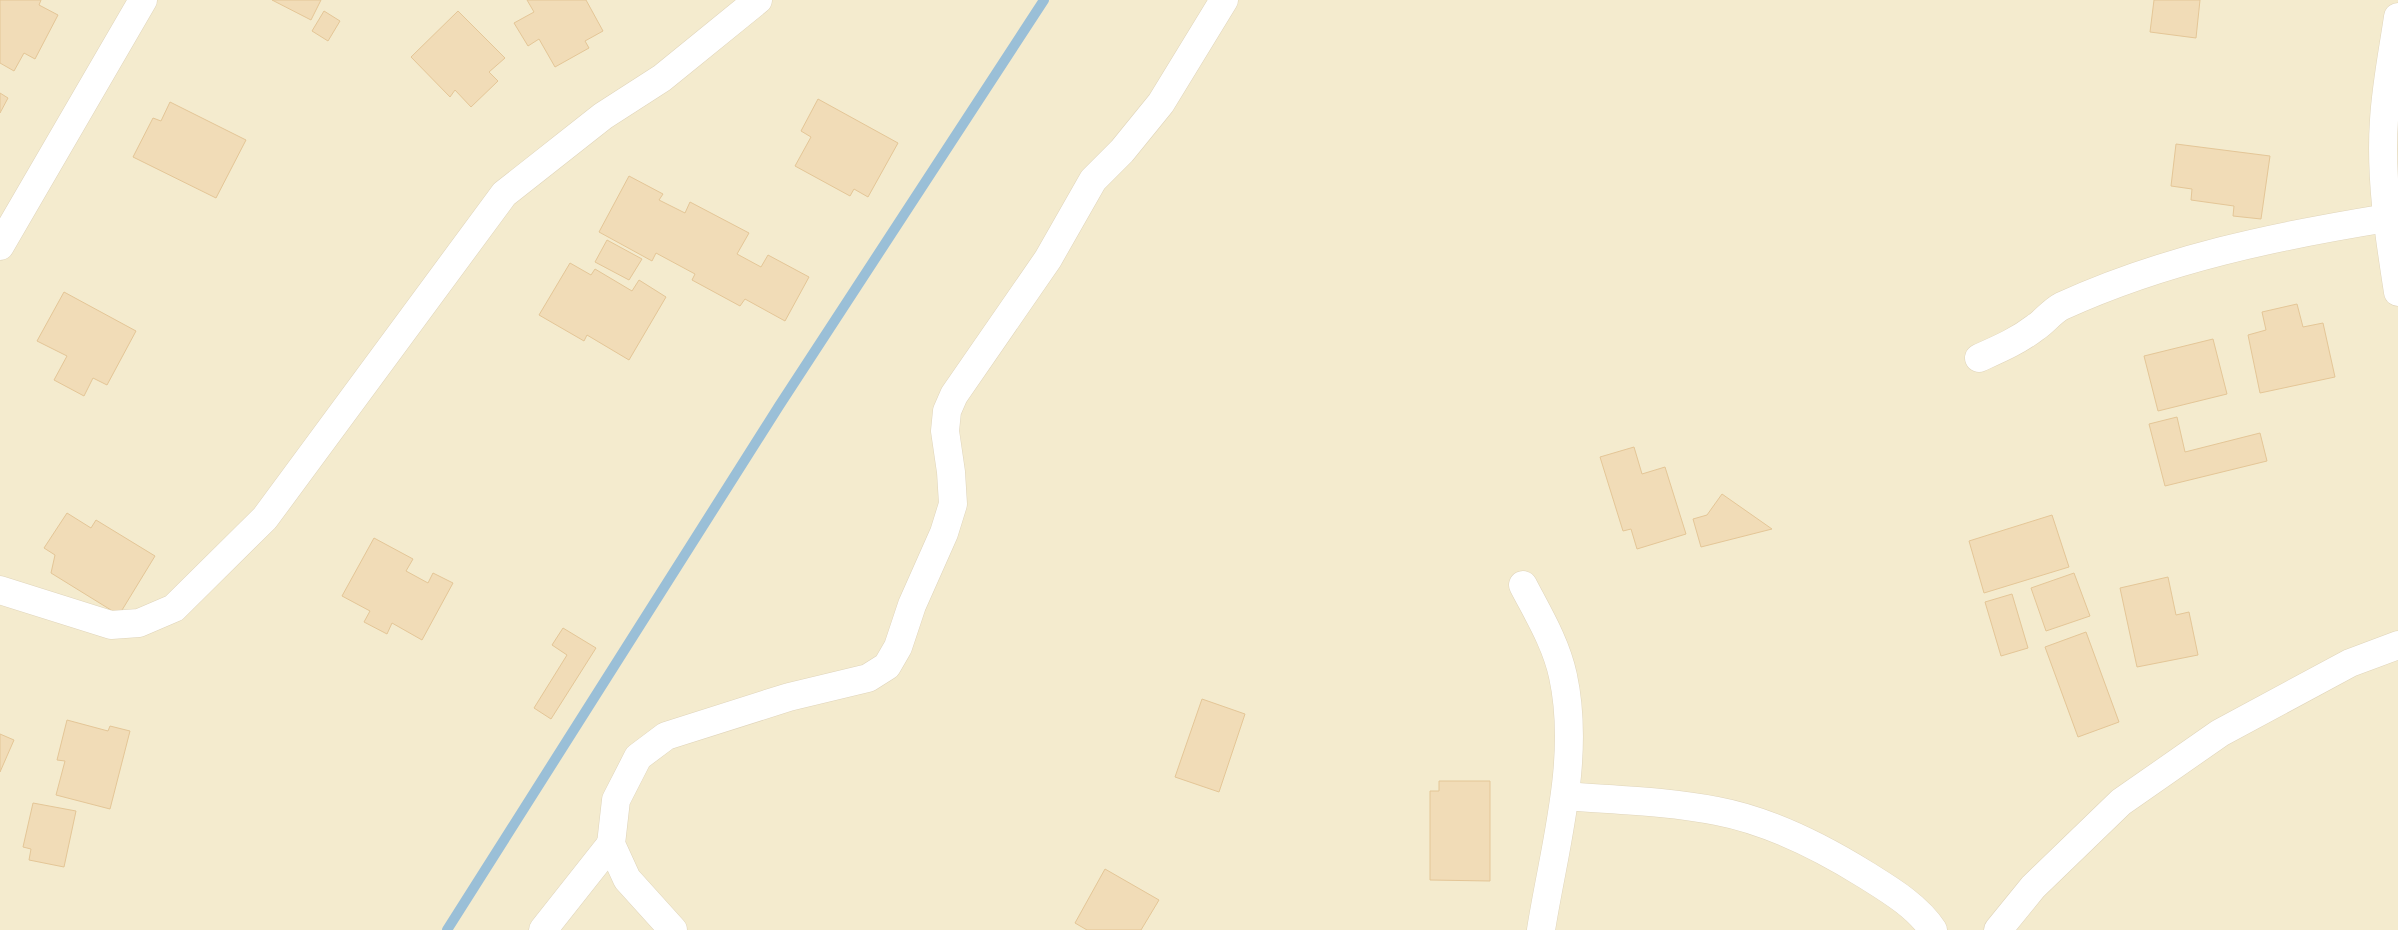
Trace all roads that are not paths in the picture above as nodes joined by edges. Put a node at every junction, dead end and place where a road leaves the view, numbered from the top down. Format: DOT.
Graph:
graph roads {
  1 [pos="143,0"];
  2 [pos="758,0"];
  3 [pos="1224,0"];
  4 [pos="2398,16"];
  5 [pos="2391,120"];
  6 [pos="2387,218"];
  7 [pos="0,246"];
  8 [pos="2398,292"];
  9 [pos="1979,358"];
  10 [pos="1523,585"];
  11 [pos="0,590"];
  12 [pos="2398,645"];
  13 [pos="1566,796"];
  14 [pos="612,844"];
  15 [pos="543,930"];
  16 [pos="673,930"];
  17 [pos="1541,930"];
  18 [pos="1933,930"];
  19 [pos="1998,930"];
  1 -- 7 [label="street"];
  2 -- 11 [label="street"];
  3 -- 14 [label="street"];
  4 -- 5 [label="street"];
  5 -- 6 [label="street"];
  6 -- 8 [label="street"];
  6 -- 9 [label="street"];
  10 -- 13 [label="street"];
  12 -- 19 [label="street"];
  13 -- 17 [label="street"];
  13 -- 18 [label="street"];
  14 -- 15 [label="street"];
  14 -- 16 [label="street"];
}
